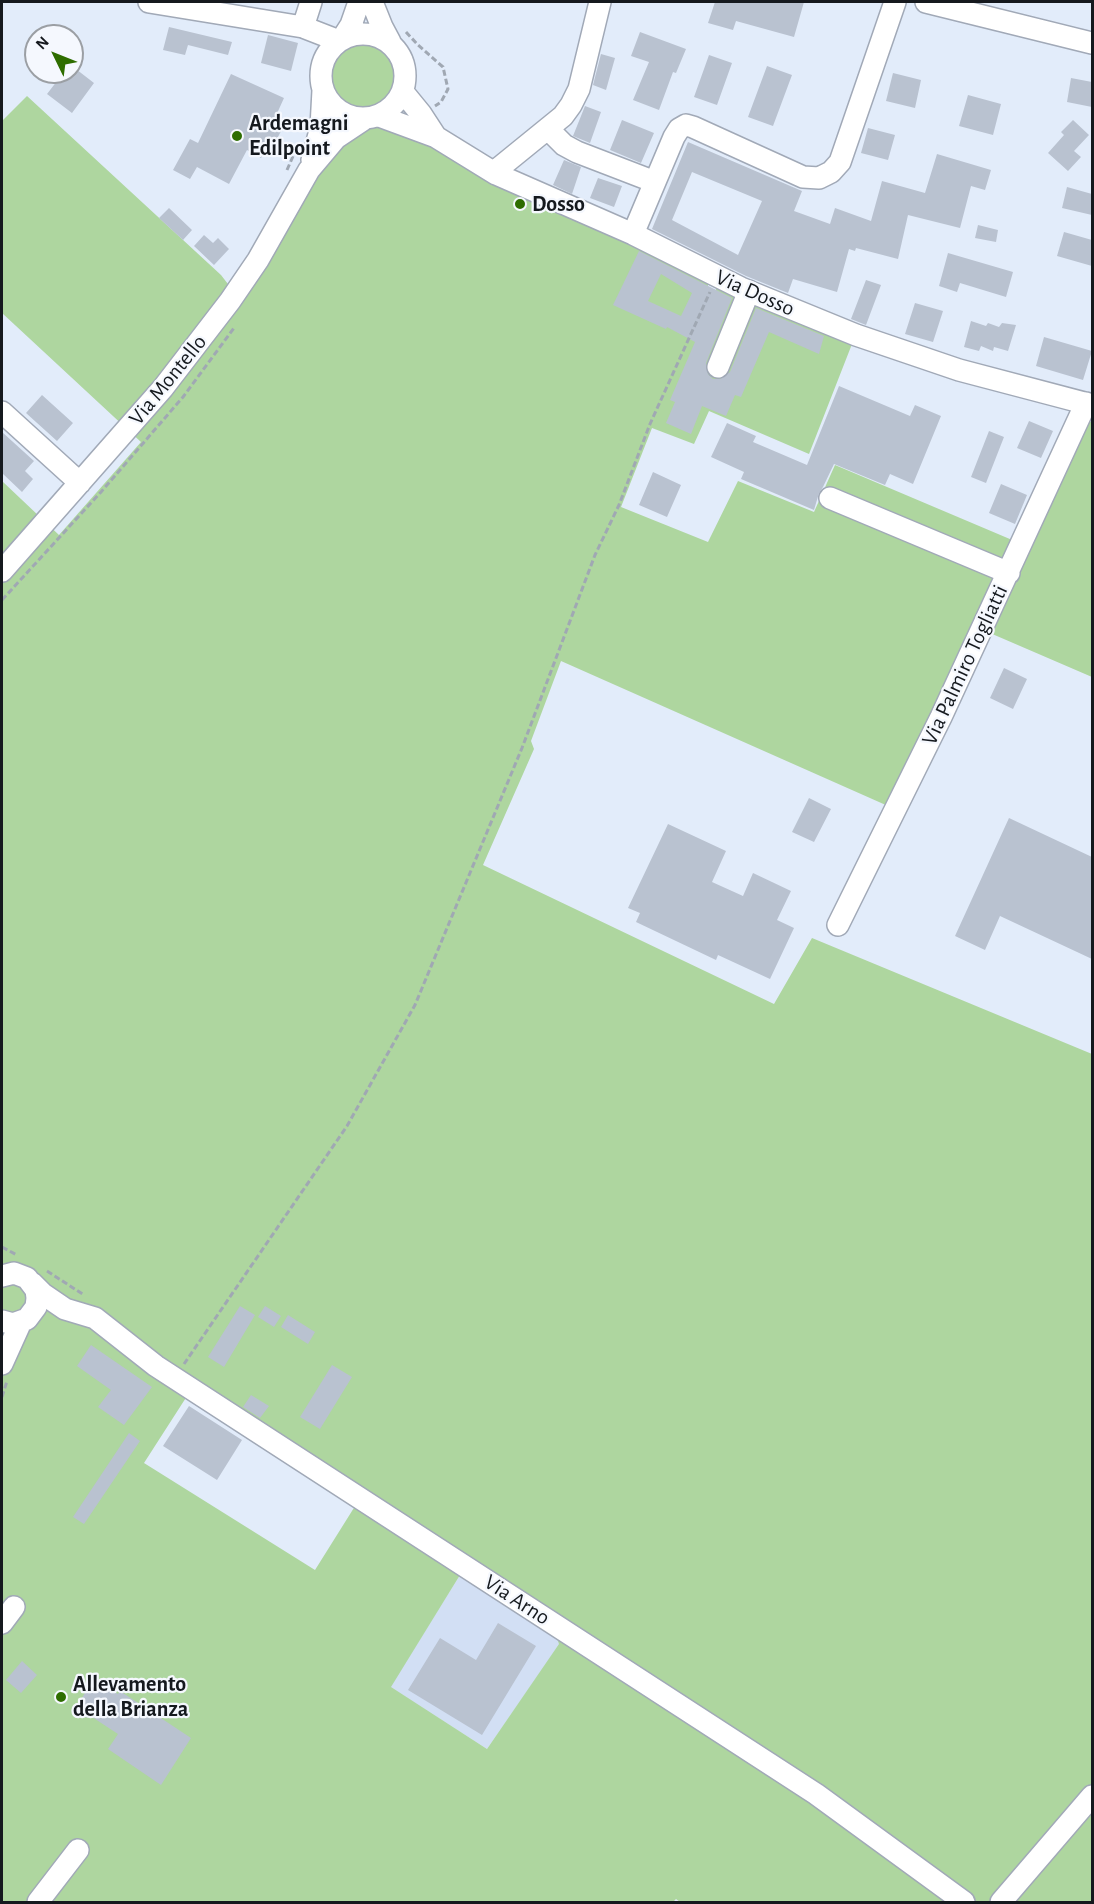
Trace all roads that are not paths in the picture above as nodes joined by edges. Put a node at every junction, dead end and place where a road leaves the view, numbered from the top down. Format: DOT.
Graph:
graph roads {
  1 [pos="149,2"];
  2 [pos="311,2"];
  3 [pos="359,2"];
  4 [pos="372,2"];
  5 [pos="600,2"];
  6 [pos="895,2"];
  7 [pos="926,2"];
  8 [pos="303,27"];
  9 [pos="340,40"];
  10 [pos="390,42"];
  11 [pos="1092,43"];
  12 [pos="324,58"];
  13 [pos="323,90"];
  14 [pos="403,92"];
  15 [pos="373,117"];
  16 [pos="548,129"];
  17 [pos="436,137"];
  18 [pos="309,170"];
  19 [pos="496,174"];
  20 [pos="655,182"];
  21 [pos="633,234"];
  22 [pos="749,291"];
  23 [pos="718,367"];
  24 [pos="1089,404"];
  25 [pos="2,412"];
  26 [pos="80,483"];
  27 [pos="830,498"];
  28 [pos="2,571"];
  29 [pos="1009,573"];
  30 [pos="838,925"];
  31 [pos="12,1275"];
  32 [pos="65,1309"];
  33 [pos="18,1319"];
  34 [pos="5,1369"];
  35 [pos="1092,1796"];
  36 [pos="78,1850"];
  37 [pos="38,1902"];
  38 [pos="964,1902"];
  39 [pos="1001,1902"];
  1 -- 8 [label="street"];
  2 -- 8 [label="street"];
  3 -- 9 [label="street"];
  4 -- 10 [label="street"];
  5 -- 16 [label="street"];
  6 -- 20 [label="street"];
  7 -- 11 [label="street"];
  8 -- 9 [label="street"];
  8 -- 12 [label="street"];
  9 -- 10 [label="street"];
  9 -- 12 [label="street"];
  10 -- 14 [label="street"];
  12 -- 13 [label="street"];
  13 -- 15 [label="street"];
  13 -- 18 [label="street, Via Montello"];
  14 -- 15 [label="street"];
  14 -- 17 [label="street, Via Dosso"];
  15 -- 17 [label="street, Via Dosso"];
  15 -- 18 [label="street, Via Montello"];
  16 -- 19 [label="street"];
  16 -- 20 [label="street"];
  17 -- 19 [label="street, Via Dosso"];
  18 -- 26 [label="street, Via Montello"];
  19 -- 21 [label="street, Via Dosso"];
  20 -- 21 [label="street"];
  21 -- 22 [label="street, Via Dosso"];
  22 -- 23 [label="street"];
  22 -- 24 [label="street, Via Dosso"];
  24 -- 29 [label="street, Via Palmiro Togliatti"];
  25 -- 26 [label="street"];
  26 -- 28 [label="street, Via Montello"];
  27 -- 29 [label="street"];
  29 -- 30 [label="street, Via Palmiro Togliatti"];
  31 -- 32 [label="street, Via Arno"];
  31 -- 33 [label="street"];
  32 -- 33 [label="street, Via Arno"];
  32 -- 38 [label="street, Via Arno"];
  33 -- 34 [label="street"];
  35 -- 39 [label="street"];
  36 -- 37 [label="street"];
}
